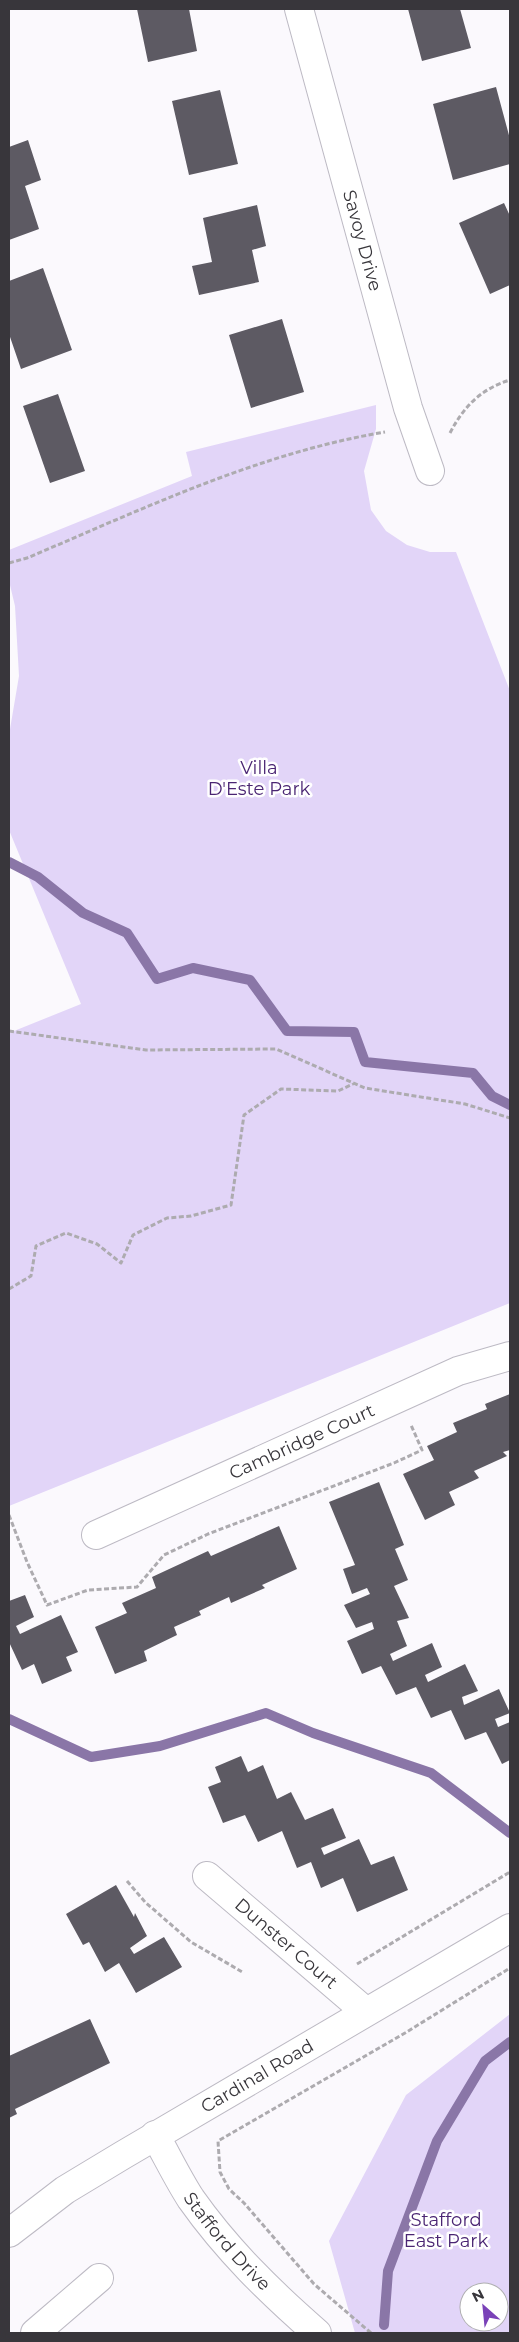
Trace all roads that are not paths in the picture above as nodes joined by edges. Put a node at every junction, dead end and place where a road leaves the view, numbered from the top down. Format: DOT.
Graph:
graph roads {
  1 [pos="299,9"];
  2 [pos="430,471"];
  3 [pos="510,1356"];
  4 [pos="96,1535"];
  5 [pos="207,1876"];
  6 [pos="510,1928"];
  7 [pos="366,2011"];
  8 [pos="155,2135"];
  9 [pos="9,2233"];
  10 [pos="99,2278"];
  11 [pos="35,2333"];
  12 [pos="317,2333"];
  1 -- 2 [label="street, Savoy Drive"];
  3 -- 4 [label="street, Cambridge Court"];
  5 -- 7 [label="street, Dunster Court"];
  6 -- 7 [label="street, Cardinal Road"];
  7 -- 8 [label="street, Cardinal Road"];
  8 -- 9 [label="street, Cardinal Road"];
  8 -- 12 [label="street, Stafford Drive"];
  10 -- 11 [label="street"];
}
